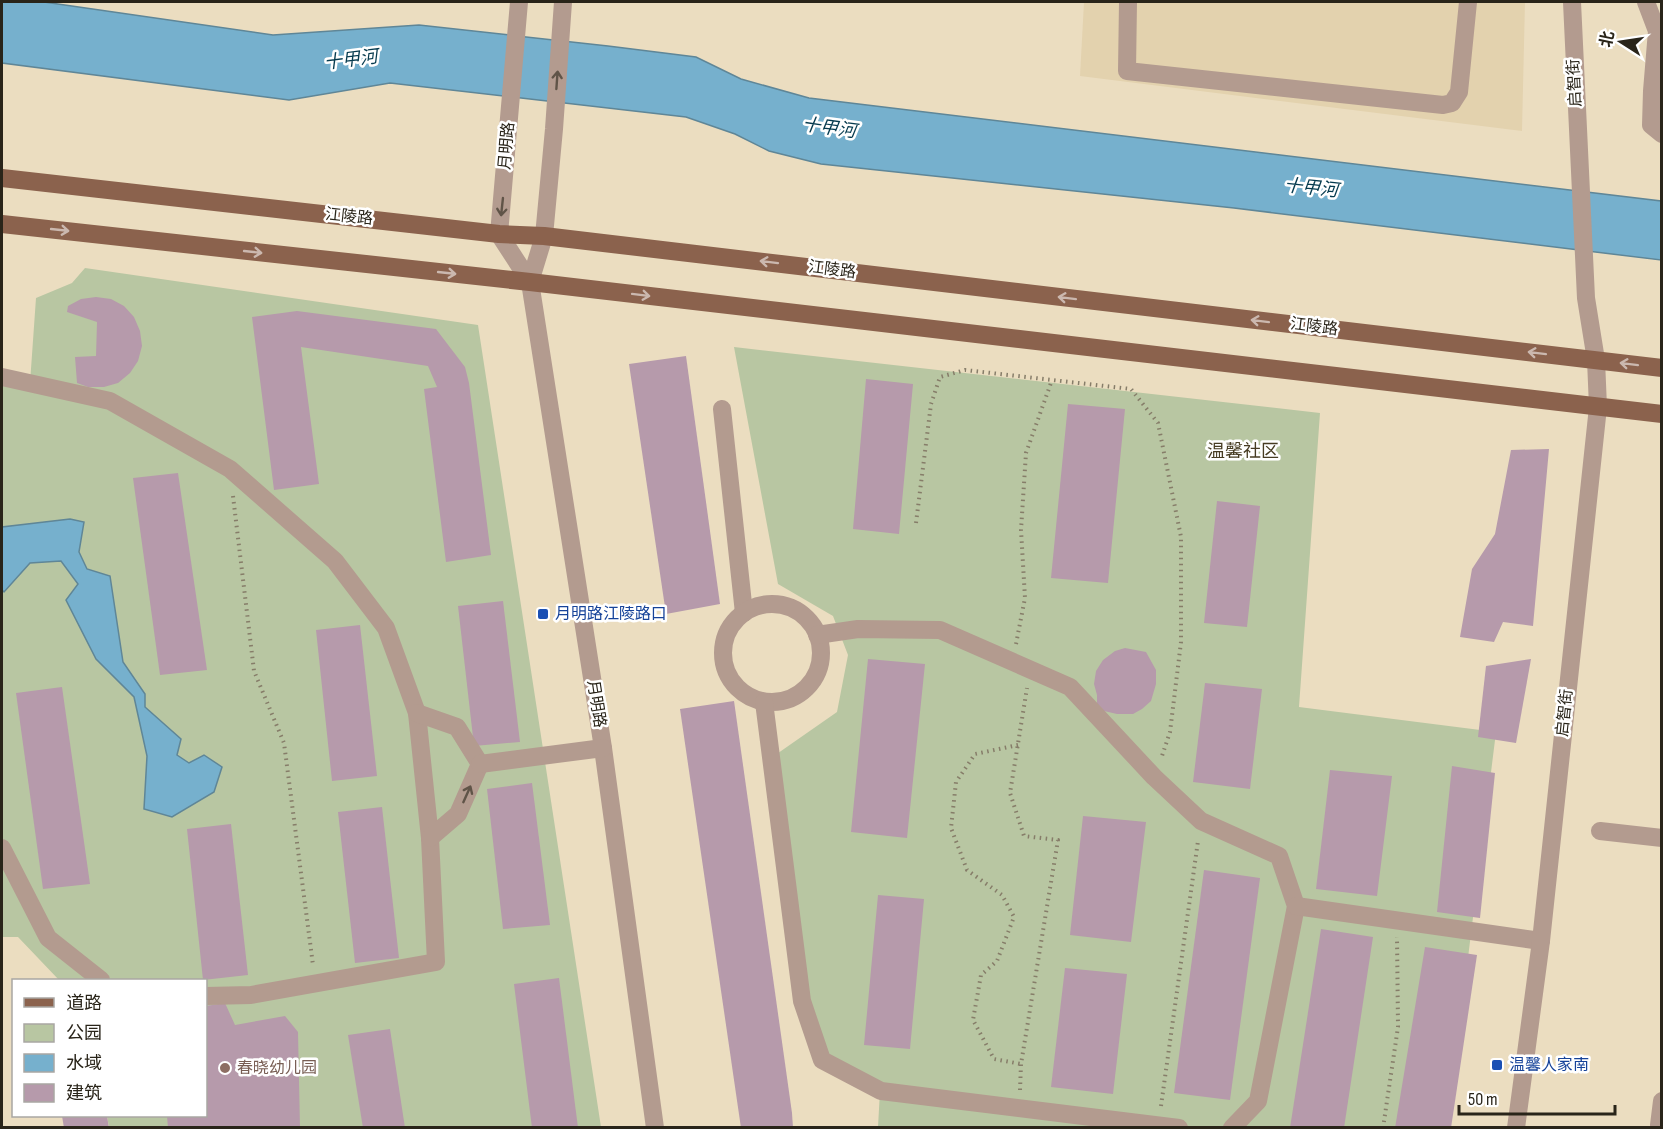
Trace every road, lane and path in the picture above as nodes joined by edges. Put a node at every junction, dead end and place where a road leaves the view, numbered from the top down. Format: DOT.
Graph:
graph roads {
  1 [pos="519,2"];
  2 [pos="563,2"];
  3 [pos="1128,2"];
  4 [pos="1468,2"];
  5 [pos="1572,2"];
  6 [pos="1646,2"];
  7 [pos="1662,134"];
  8 [pos="2,178"];
  9 [pos="2,224"];
  10 [pos="499,234"];
  11 [pos="544,236"];
  12 [pos="530,282"];
  13 [pos="1596,360"];
  14 [pos="1662,368"];
  15 [pos="2,377"];
  16 [pos="1052,380"];
  17 [pos="1598,407"];
  18 [pos="723,409"];
  19 [pos="1662,414"];
  20 [pos="230,470"];
  21 [pos="916,523"];
  22 [pos="744,613"];
  23 [pos="817,635"];
  24 [pos="1021,665"];
  25 [pos="764,702"];
  26 [pos="417,713"];
  27 [pos="1018,745"];
  28 [pos="603,748"];
  29 [pos="480,764"];
  30 [pos="1154,777"];
  31 [pos="1201,821"];
  32 [pos="1600,831"];
  33 [pos="430,838"];
  34 [pos="1662,838"];
  35 [pos="2,848"];
  36 [pos="1296,906"];
  37 [pos="1397,920"];
  38 [pos="1541,941"];
  39 [pos="99,979"];
  40 [pos="315,984"];
  41 [pos="207,996"];
  42 [pos="1021,1064"];
  43 [pos="1662,1101"];
  44 [pos="1018,1108"];
  45 [pos="1114,1124"];
  46 [pos="1158,1125"];
  47 [pos="1659,1125"];
  48 [pos="655,1128"];
  49 [pos="1179,1128"];
  50 [pos="1232,1128"];
  51 [pos="1383,1128"];
  52 [pos="1516,1128"];
  1 -- 10 [label="street, 月明路, one-way"];
  11 -- 2 [label="street, 月明路, one-way"];
  3 -- 4 [label="street"];
  5 -- 13 [label="street, 启智街"];
  6 -- 7 [label="street"];
  8 -- 10 [label="main road, 江陵路"];
  9 -- 12 [label="main road, one-way"];
  10 -- 11 [label="main road, 江陵路"];
  10 -- 12 [label="street, 月明路"];
  11 -- 12 [label="street, 月明路"];
  13 -- 11 [label="main road, 江陵路, one-way"];
  12 -- 17 [label="main road, one-way"];
  12 -- 28 [label="street, 月明路"];
  14 -- 13 [label="main road, 江陵路, one-way"];
  13 -- 17 [label="street, 启智街"];
  15 -- 20 [label="street"];
  16 -- 21 [label="path"];
  16 -- 24 [label="path"];
  16 -- 30 [label="path"];
  17 -- 19 [label="main road"];
  17 -- 38 [label="street, 启智街"];
  18 -- 22 [label="street"];
  20 -- 26 [label="street"];
  20 -- 40 [label="path"];
  22 -- 23 [label="street"];
  22 -- 25 [label="street"];
  23 -- 24 [label="street"];
  23 -- 25 [label="street"];
  24 -- 27 [label="path"];
  24 -- 30 [label="street"];
  25 -- 44 [label="street"];
  26 -- 29 [label="street"];
  26 -- 33 [label="street"];
  27 -- 42 [label="path"];
  27 -- 42 [label="path"];
  28 -- 29 [label="street"];
  28 -- 48 [label="street, 月明路"];
  33 -- 29 [label="street, one-way"];
  30 -- 31 [label="street"];
  31 -- 36 [label="street"];
  31 -- 46 [label="path"];
  32 -- 34 [label="street"];
  33 -- 40 [label="street"];
  35 -- 39 [label="street"];
  36 -- 37 [label="street"];
  36 -- 50 [label="street"];
  37 -- 38 [label="street"];
  37 -- 51 [label="path"];
  38 -- 52 [label="street, 启智街"];
  40 -- 41 [label="street"];
  42 -- 44 [label="path"];
  43 -- 47 [label="street"];
  44 -- 45 [label="street"];
  45 -- 46 [label="street"];
  46 -- 49 [label="street"];
}
